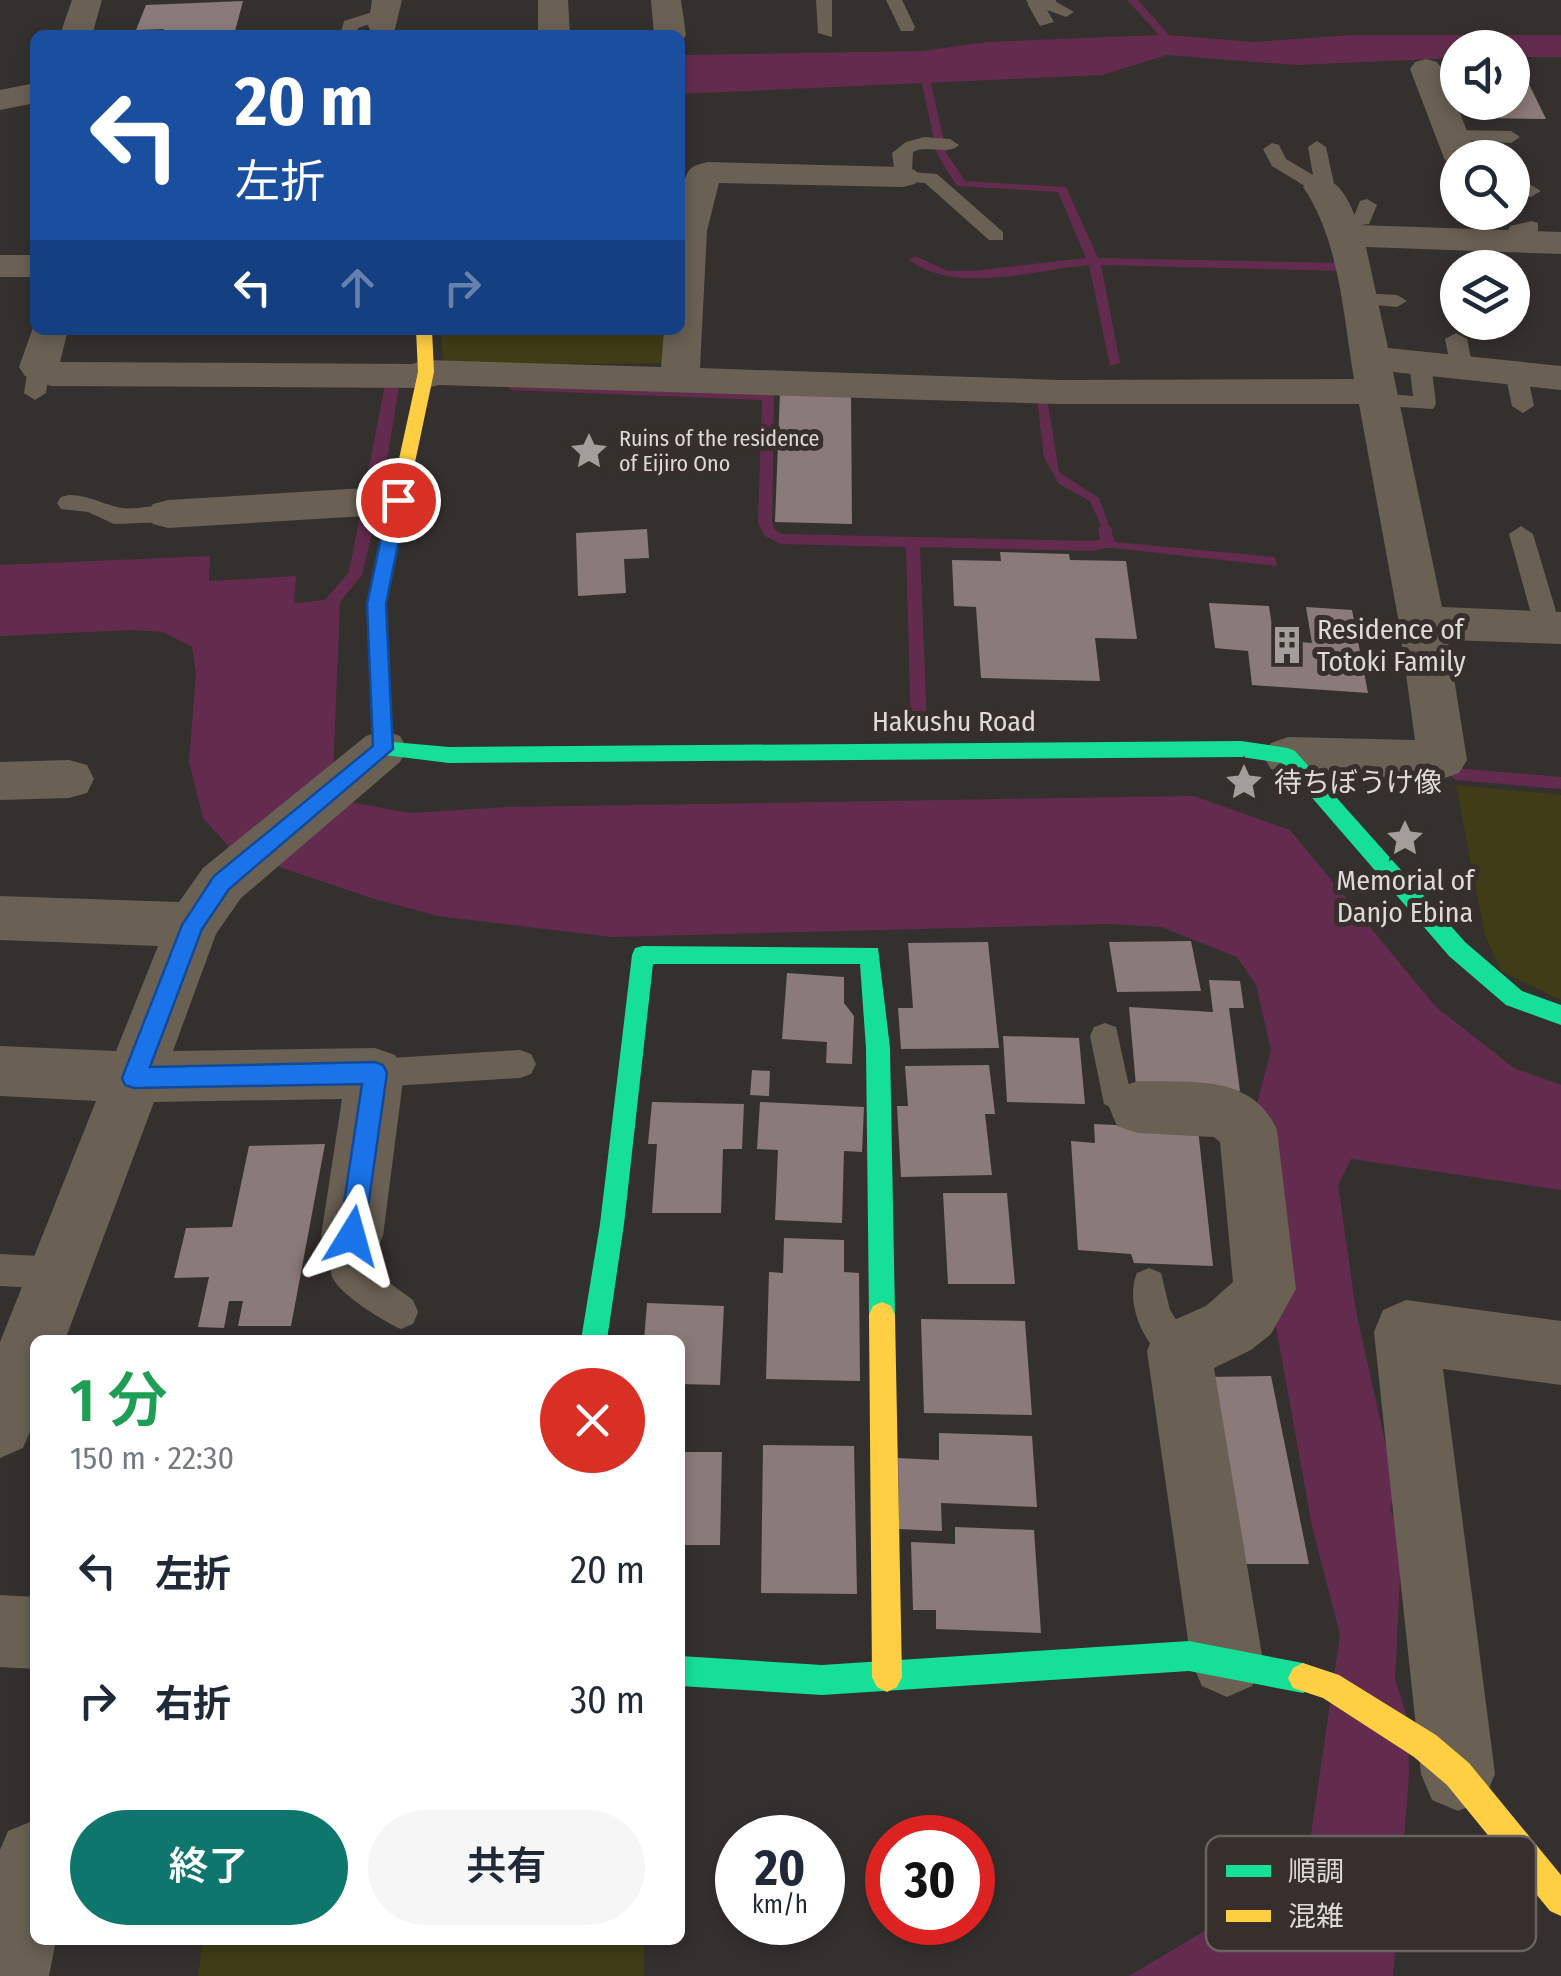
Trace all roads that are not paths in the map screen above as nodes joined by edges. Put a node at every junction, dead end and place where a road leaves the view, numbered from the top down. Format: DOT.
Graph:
graph roads {
  1 [pos="87,0"];
  2 [pos="553,0"];
  3 [pos="666,0"];
  4 [pos="824,0"];
  5 [pos="894,0"];
  6 [pos="384,18"];
  7 [pos="907,27"];
  8 [pos="78,30"];
  9 [pos="349,30"];
  10 [pos="554,30"];
  11 [pos="669,30"];
  12 [pos="826,33"];
  13 [pos="1426,69"];
  14 [pos="30,94"];
  15 [pos="0,100"];
  16 [pos="1511,137"];
  17 [pos="1455,140"];
  18 [pos="1493,140"];
  19 [pos="942,144"];
  20 [pos="1317,148"];
  21 [pos="1272,149"];
  22 [pos="692,174"];
  23 [pos="903,177"];
  24 [pos="1340,209"];
  25 [pos="685,229"];
  26 [pos="1517,233"];
  27 [pos="996,236"];
  28 [pos="0,266"];
  29 [pos="30,266"];
  30 [pos="424,335"];
  31 [pos="681,335"];
  32 [pos="41,363"];
  33 [pos="426,374"];
  34 [pos="680,378"];
  35 [pos="1561,378"];
  36 [pos="1390,379"];
  37 [pos="398,500"];
  38 [pos="69,504"];
  39 [pos="168,514"];
  40 [pos="1521,534"];
  41 [pos="1422,624"];
  42 [pos="1554,628"];
  43 [pos="383,749"];
  44 [pos="1288,756"];
  45 [pos="69,779"];
  46 [pos="0,780"];
  47 [pos="0,918"];
  48 [pos="193,925"];
  49 [pos="1561,1015"];
  50 [pos="1105,1036"];
  51 [pos="520,1064"];
  52 [pos="0,1071"];
  53 [pos="375,1073"];
  54 [pos="134,1078"];
  55 [pos="1138,1107"];
  56 [pos="352,1236"];
  57 [pos="0,1270"];
  58 [pos="59,1273"];
  59 [pos="1149,1285"];
  60 [pos="401,1312"];
  61 [pos="35,1335"];
  62 [pos="595,1335"];
  63 [pos="30,1348"];
  64 [pos="1179,1350"];
  65 [pos="1561,1353"];
  66 [pos="0,1425"];
  67 [pos="0,1631"];
  68 [pos="30,1633"];
  69 [pos="1227,1661"];
  70 [pos="685,1672"];
  71 [pos="886,1677"];
  72 [pos="1441,1760"];
  73 [pos="1506,1836"];
  74 [pos="1536,1871"];
  75 [pos="30,1882"];
  76 [pos="1561,1900"];
  77 [pos="10,1976"];
  1 -- 8 [label="street"];
  2 -- 10 [label="street"];
  3 -- 11 [label="street"];
  4 -- 12 [label="lane"];
  5 -- 7 [label="lane"];
  6 -- 9 [label="lane"];
  13 -- 17 [label="street"];
  14 -- 15 [label="street"];
  16 -- 18 [label="lane"];
  19 -- 23 [label="lane"];
  20 -- 24 [label="lane"];
  21 -- 24 [label="lane"];
  22 -- 23 [label="street"];
  22 -- 25 [label="street"];
  23 -- 27 [label="lane"];
  24 -- 26 [label="street"];
  24 -- 36 [label="street"];
  28 -- 29 [label="street"];
  30 -- 33 [label="street"];
  31 -- 34 [label="street"];
  32 -- 33 [label="street"];
  33 -- 34 [label="street"];
  33 -- 37 [label="street"];
  34 -- 36 [label="street"];
  35 -- 36 [label="street"];
  36 -- 41 [label="street"];
  37 -- 39 [label="street"];
  37 -- 43 [label="street"];
  38 -- 39 [label="lane"];
  40 -- 42 [label="lane"];
  41 -- 42 [label="street"];
  41 -- 44 [label="street"];
  43 -- 44 [label="street, Hakushu Road"];
  43 -- 48 [label="street"];
  44 -- 49 [label="street"];
  45 -- 46 [label="street"];
  47 -- 48 [label="street"];
  48 -- 54 [label="street"];
  50 -- 55 [label="lane"];
  51 -- 53 [label="lane"];
  52 -- 54 [label="street"];
  53 -- 54 [label="street"];
  53 -- 56 [label="street"];
  54 -- 58 [label="street"];
  55 -- 64 [label="street"];
  56 -- 60 [label="lane"];
  57 -- 58 [label="lane"];
  58 -- 61 [label="street"];
  59 -- 64 [label="lane"];
  62 -- 71 [label="street"];
  63 -- 66 [label="street"];
  64 -- 69 [label="street"];
  65 -- 72 [label="street"];
  67 -- 68 [label="street"];
  69 -- 71 [label="street"];
  69 -- 72 [label="street"];
  70 -- 71 [label="street"];
  72 -- 73 [label="street"];
  74 -- 76 [label="street"];
  75 -- 77 [label="street"];
}
